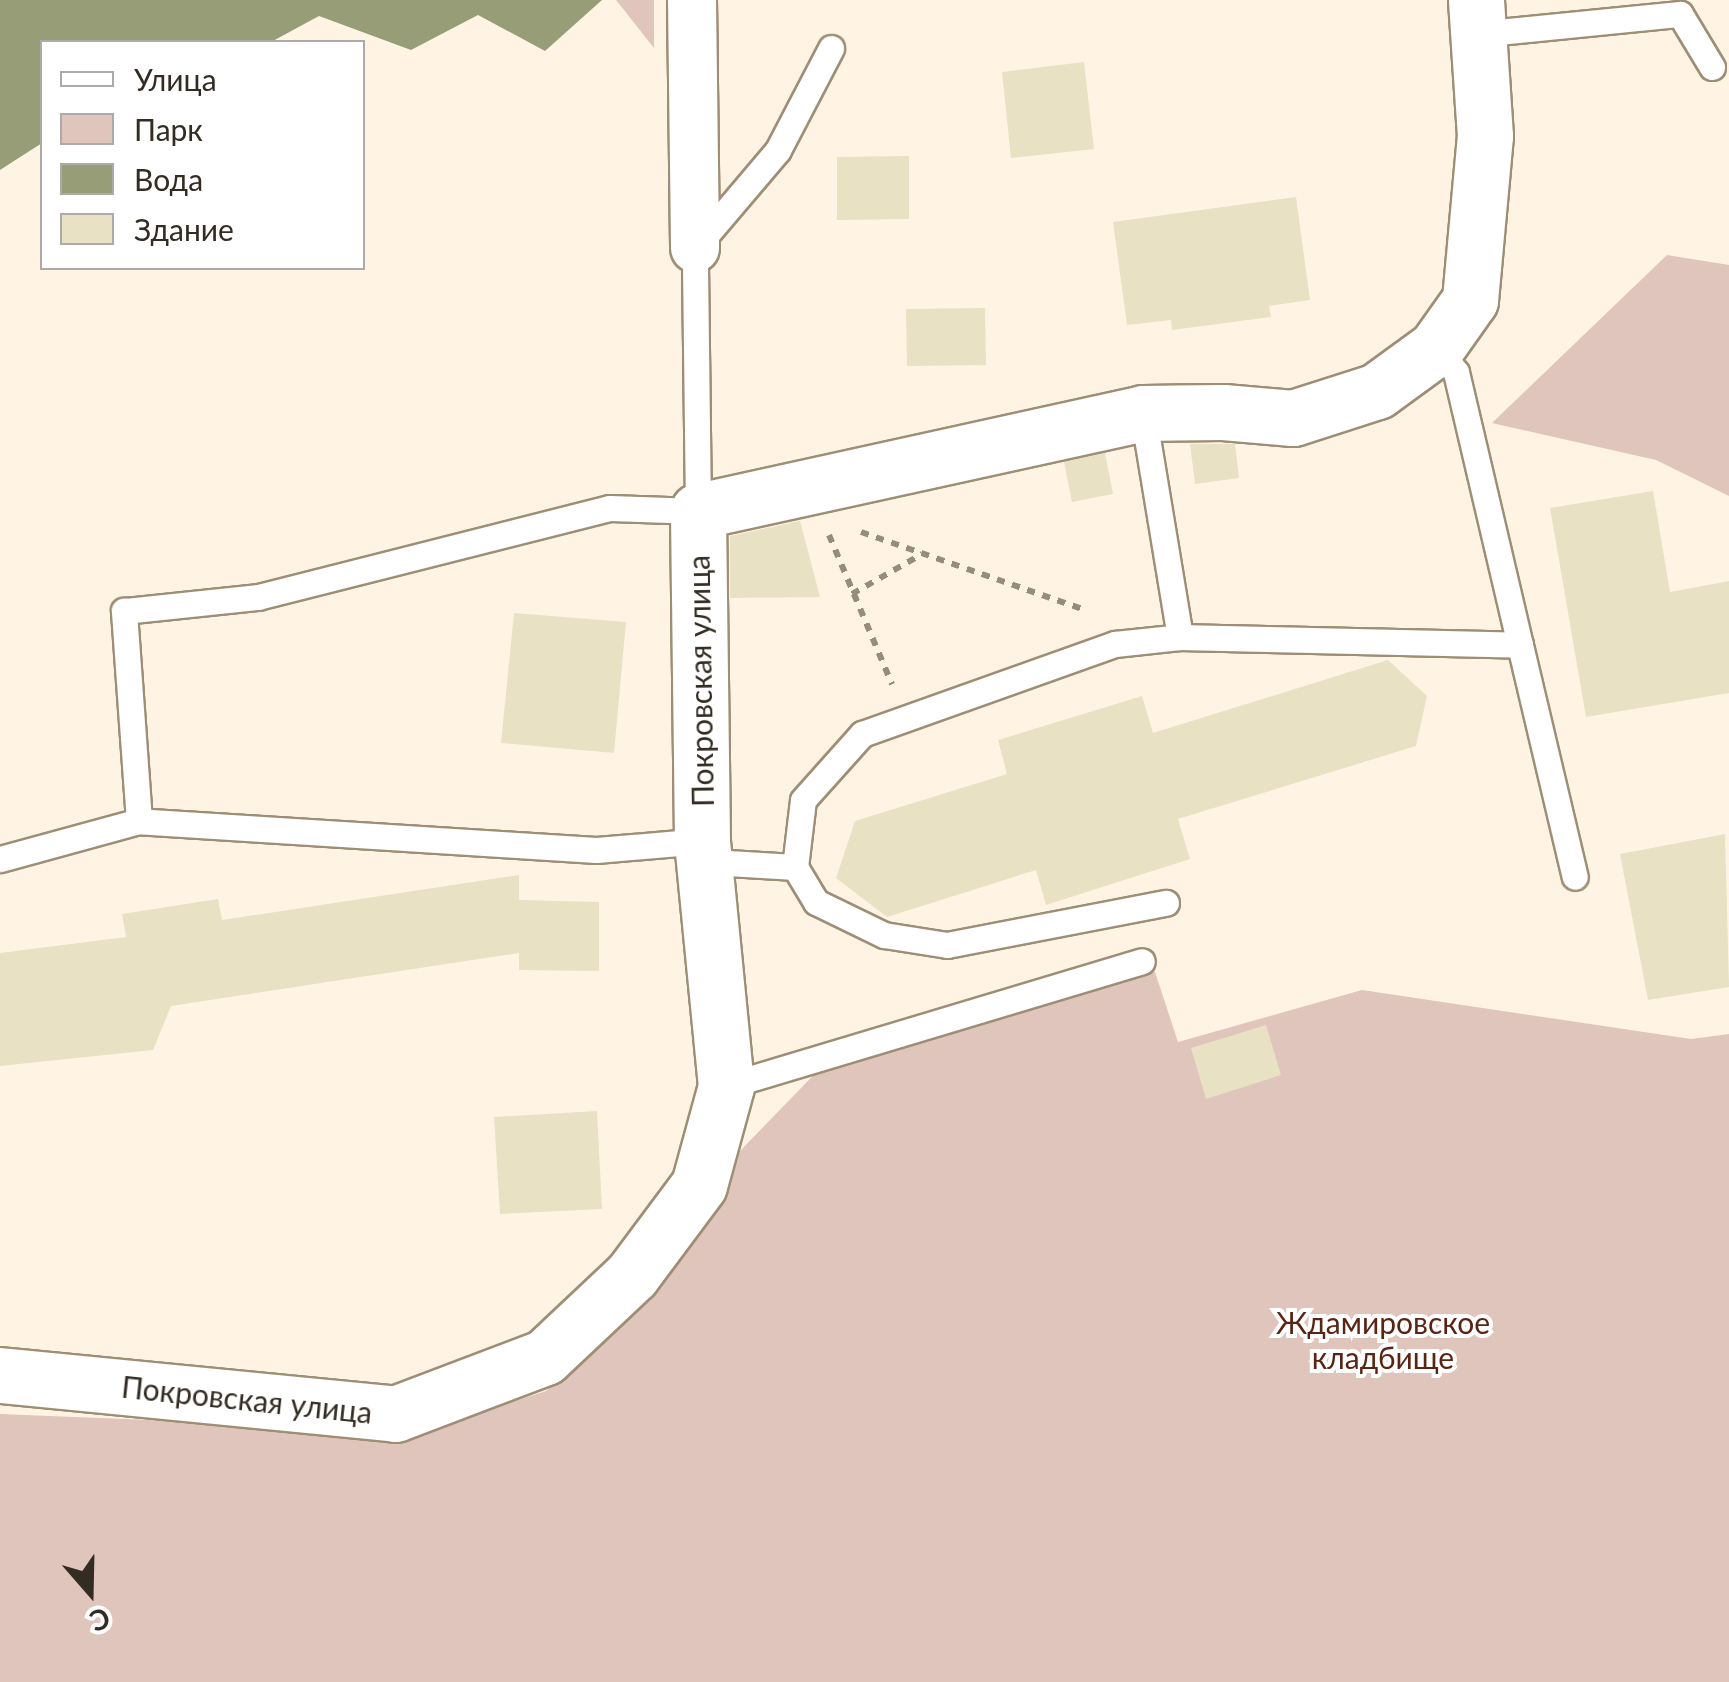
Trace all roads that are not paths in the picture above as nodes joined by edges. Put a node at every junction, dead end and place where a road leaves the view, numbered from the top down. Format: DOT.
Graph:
graph roads {
  1 [pos="692,0"];
  2 [pos="1477,17"];
  3 [pos="832,48"];
  4 [pos="1712,67"];
  5 [pos="695,248"];
  6 [pos="1436,348"];
  7 [pos="1143,413"];
  8 [pos="698,511"];
  9 [pos="1180,637"];
  10 [pos="1520,646"];
  11 [pos="139,821"];
  12 [pos="704,856"];
  13 [pos="0,859"];
  14 [pos="795,867"];
  15 [pos="1575,877"];
  16 [pos="1166,903"];
  17 [pos="1142,961"];
  18 [pos="726,1086"];
  19 [pos="0,1375"];
  1 -- 5 [label="street"];
  2 -- 4 [label="lane"];
  2 -- 6 [label="street, Покровская улица"];
  3 -- 5 [label="lane"];
  5 -- 8 [label="lane"];
  6 -- 7 [label="street, Покровская улица"];
  6 -- 10 [label="lane"];
  7 -- 8 [label="street, Покровская улица"];
  7 -- 9 [label="lane"];
  8 -- 11 [label="lane"];
  8 -- 12 [label="street, Покровская улица"];
  9 -- 10 [label="lane"];
  9 -- 14 [label="lane"];
  10 -- 15 [label="lane"];
  11 -- 12 [label="lane"];
  11 -- 13 [label="lane"];
  12 -- 14 [label="lane"];
  12 -- 18 [label="street, Покровская улица"];
  14 -- 16 [label="lane"];
  17 -- 18 [label="lane"];
  18 -- 19 [label="street, Покровская улица"];
}
